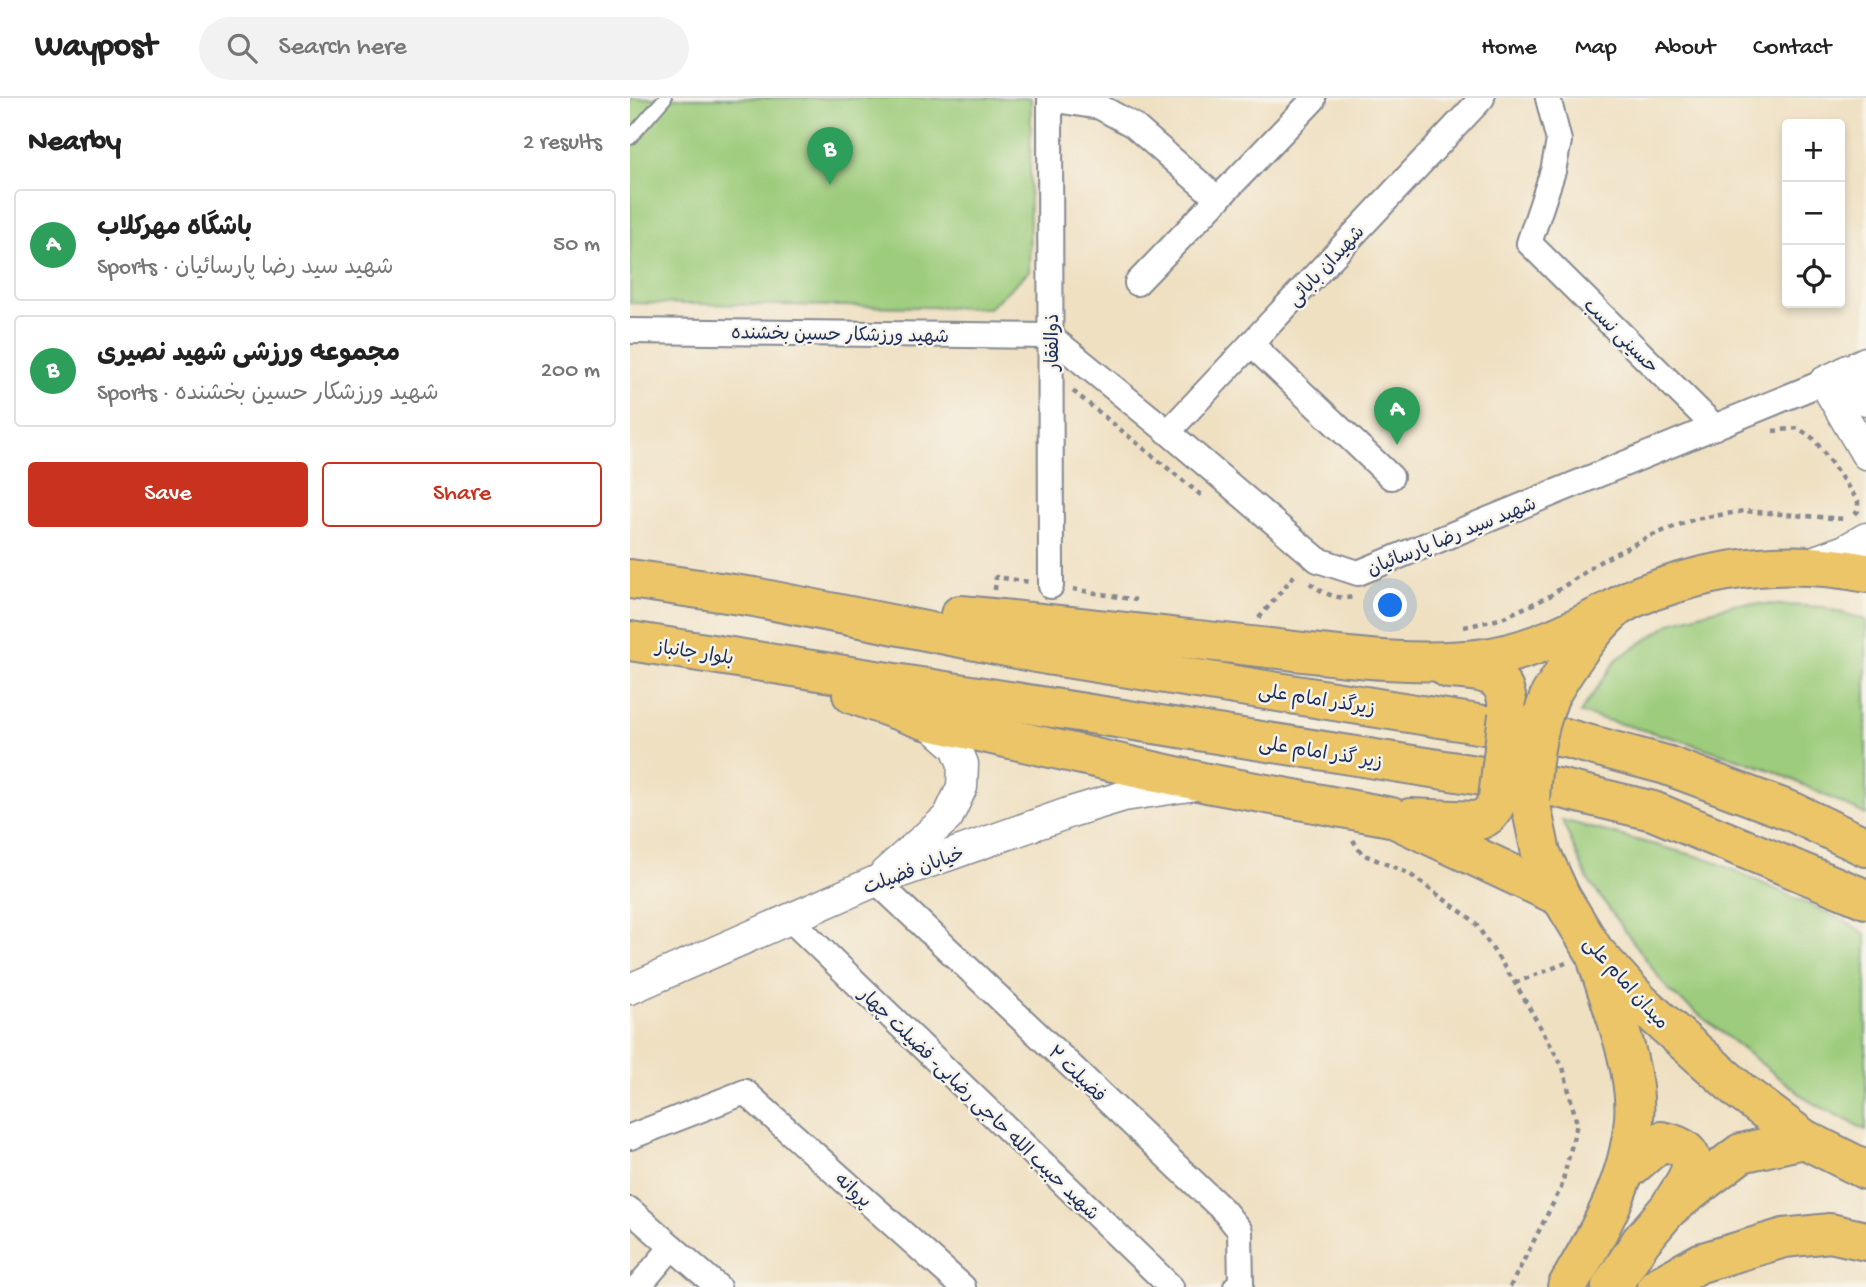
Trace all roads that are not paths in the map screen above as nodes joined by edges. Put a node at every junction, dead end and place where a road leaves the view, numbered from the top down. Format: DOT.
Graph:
graph roads {
  1 [pos="665,98"];
  2 [pos="1482,98"];
  3 [pos="1548,98"];
  4 [pos="1050,99"];
  5 [pos="1313,100"];
  6 [pos="630,138"];
  7 [pos="1218,199"];
  8 [pos="1137,283"];
  9 [pos="630,331"];
  10 [pos="1051,335"];
  11 [pos="1251,344"];
  12 [pos="1846,371"];
  13 [pos="1866,400"];
  14 [pos="1715,427"];
  15 [pos="1168,432"];
  16 [pos="1866,454"];
  17 [pos="1391,477"];
  18 [pos="1866,538"];
  19 [pos="1806,564"];
  20 [pos="1866,573"];
  21 [pos="630,579"];
  22 [pos="1051,586"];
  23 [pos="754,597"];
  24 [pos="1617,607"];
  25 [pos="630,641"];
  26 [pos="761,662"];
  27 [pos="1395,663"];
  28 [pos="925,720"];
  29 [pos="1207,783"];
  30 [pos="1514,799"];
  31 [pos="1391,817"];
  32 [pos="1866,847"];
  33 [pos="876,881"];
  34 [pos="1561,897"];
  35 [pos="1866,899"];
  36 [pos="790,919"];
  37 [pos="1594,951"];
  38 [pos="630,989"];
  39 [pos="630,1137"];
  40 [pos="1804,1139"];
  41 [pos="1866,1170"];
  42 [pos="1625,1172"];
  43 [pos="1669,1208"];
  44 [pos="630,1210"];
  45 [pos="1866,1241"];
  46 [pos="672,1247"];
  47 [pos="1239,1285"];
  48 [pos="638,1287"];
  49 [pos="718,1287"];
  50 [pos="963,1287"];
  51 [pos="1171,1287"];
  52 [pos="1567,1287"];
  53 [pos="1611,1287"];
  54 [pos="1657,1287"];
  1 -- 6 [label="lane"];
  2 -- 11 [label="street, شهیدان بابائی"];
  3 -- 14 [label="street, حسینی نسب"];
  4 -- 7 [label="street"];
  4 -- 10 [label="street, ذوالفقار"];
  5 -- 7 [label="street"];
  7 -- 8 [label="street"];
  9 -- 10 [label="street, شهید ورزشکار حسین بخشنده"];
  10 -- 15 [label="street, شهید سید رضا پارسائیان"];
  10 -- 22 [label="street, ذوالفقار"];
  11 -- 15 [label="street, شهیدان بابائی"];
  11 -- 17 [label="street"];
  12 -- 13 [label="street"];
  12 -- 14 [label="street, شهید سید رضا پارسائیان"];
  12 -- 16 [label="street"];
  14 -- 15 [label="street, شهید سید رضا پارسائیان"];
  18 -- 19 [label="street"];
  19 -- 20 [label="main road, میدان امام علی"];
  19 -- 24 [label="main road, میدان امام علی"];
  21 -- 23 [label="main road"];
  23 -- 27 [label="main road"];
  23 -- 32 [label="main road, زیرگذر امام علی"];
  24 -- 27 [label="main road"];
  24 -- 30 [label="main road, میدان امام علی, bridge"];
  25 -- 26 [label="main road, بلوار جانباز"];
  26 -- 28 [label="main road"];
  26 -- 35 [label="main road, زیر گذر امام علی"];
  27 -- 30 [label="main road, bridge"];
  28 -- 29 [label="main road"];
  28 -- 33 [label="street"];
  29 -- 31 [label="main road"];
  29 -- 33 [label="street, خیابان فضیلت"];
  30 -- 31 [label="main road"];
  30 -- 34 [label="main road, میدان امام علی"];
  31 -- 34 [label="main road"];
  33 -- 36 [label="street, خیابان فضیلت"];
  33 -- 47 [label="street, فضیلت ۲"];
  34 -- 37 [label="main road, میدان امام علی"];
  36 -- 38 [label="street, خیابان فضیلت"];
  36 -- 51 [label="street, شهید حبیب الله حاجی رضایی- فضیلت چهار"];
  37 -- 40 [label="main road, میدان امام علی"];
  37 -- 42 [label="main road"];
  39 -- 50 [label="street, پروانه"];
  40 -- 41 [label="main road, میدان امام علی"];
  40 -- 43 [label="main road"];
  42 -- 43 [label="main road"];
  42 -- 52 [label="main road"];
  43 -- 53 [label="main road"];
  44 -- 46 [label="street"];
  45 -- 54 [label="main road"];
  46 -- 48 [label="street"];
  46 -- 49 [label="street"];
}
